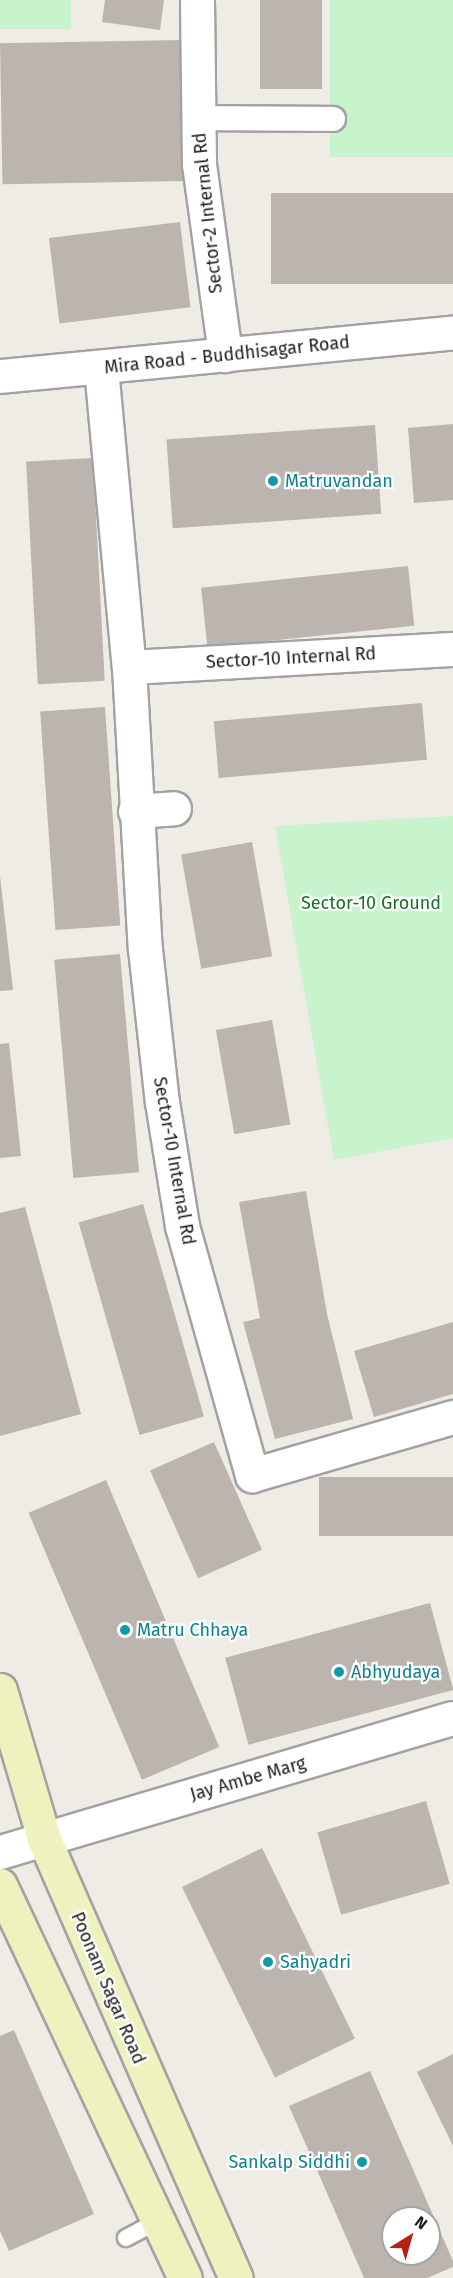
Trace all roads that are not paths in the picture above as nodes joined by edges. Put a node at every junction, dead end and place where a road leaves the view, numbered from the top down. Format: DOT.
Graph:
graph roads {
  1 [pos="197,0"];
  2 [pos="198,118"];
  3 [pos="333,118"];
  4 [pos="453,332"];
  5 [pos="225,355"];
  6 [pos="101,369"];
  7 [pos="0,376"];
  8 [pos="453,649"];
  9 [pos="129,667"];
  10 [pos="174,808"];
  11 [pos="135,811"];
  12 [pos="453,1417"];
  13 [pos="0,1690"];
  14 [pos="453,1718"];
  15 [pos="44,1839"];
  16 [pos="0,1852"];
  17 [pos="0,1885"];
  18 [pos="156,2222"];
  19 [pos="126,2238"];
  20 [pos="185,2278"];
  21 [pos="236,2278"];
  1 -- 2 [label="street, Sector-2 Internal Rd"];
  2 -- 3 [label="street"];
  2 -- 5 [label="street, Sector-2 Internal Rd"];
  4 -- 5 [label="street, Mira Road - Buddhisagar Road"];
  5 -- 6 [label="street, Mira Road - Buddhisagar Road"];
  6 -- 7 [label="street, Mira Road - Buddhisagar Road"];
  6 -- 9 [label="street, Sector-10 Internal Rd"];
  8 -- 9 [label="street, Sector-10 Internal Rd"];
  9 -- 11 [label="street, Sector-10 Internal Rd"];
  10 -- 11 [label="street"];
  11 -- 12 [label="street, Sector-10 Internal Rd"];
  13 -- 15 [label="main road, Poonam Sagar Road"];
  14 -- 15 [label="street, Jay Ambe Marg"];
  15 -- 16 [label="street, Jay Ambe Marg"];
  15 -- 21 [label="main road, Poonam Sagar Road"];
  17 -- 18 [label="main road"];
  18 -- 19 [label="lane"];
  18 -- 20 [label="main road"];
}
